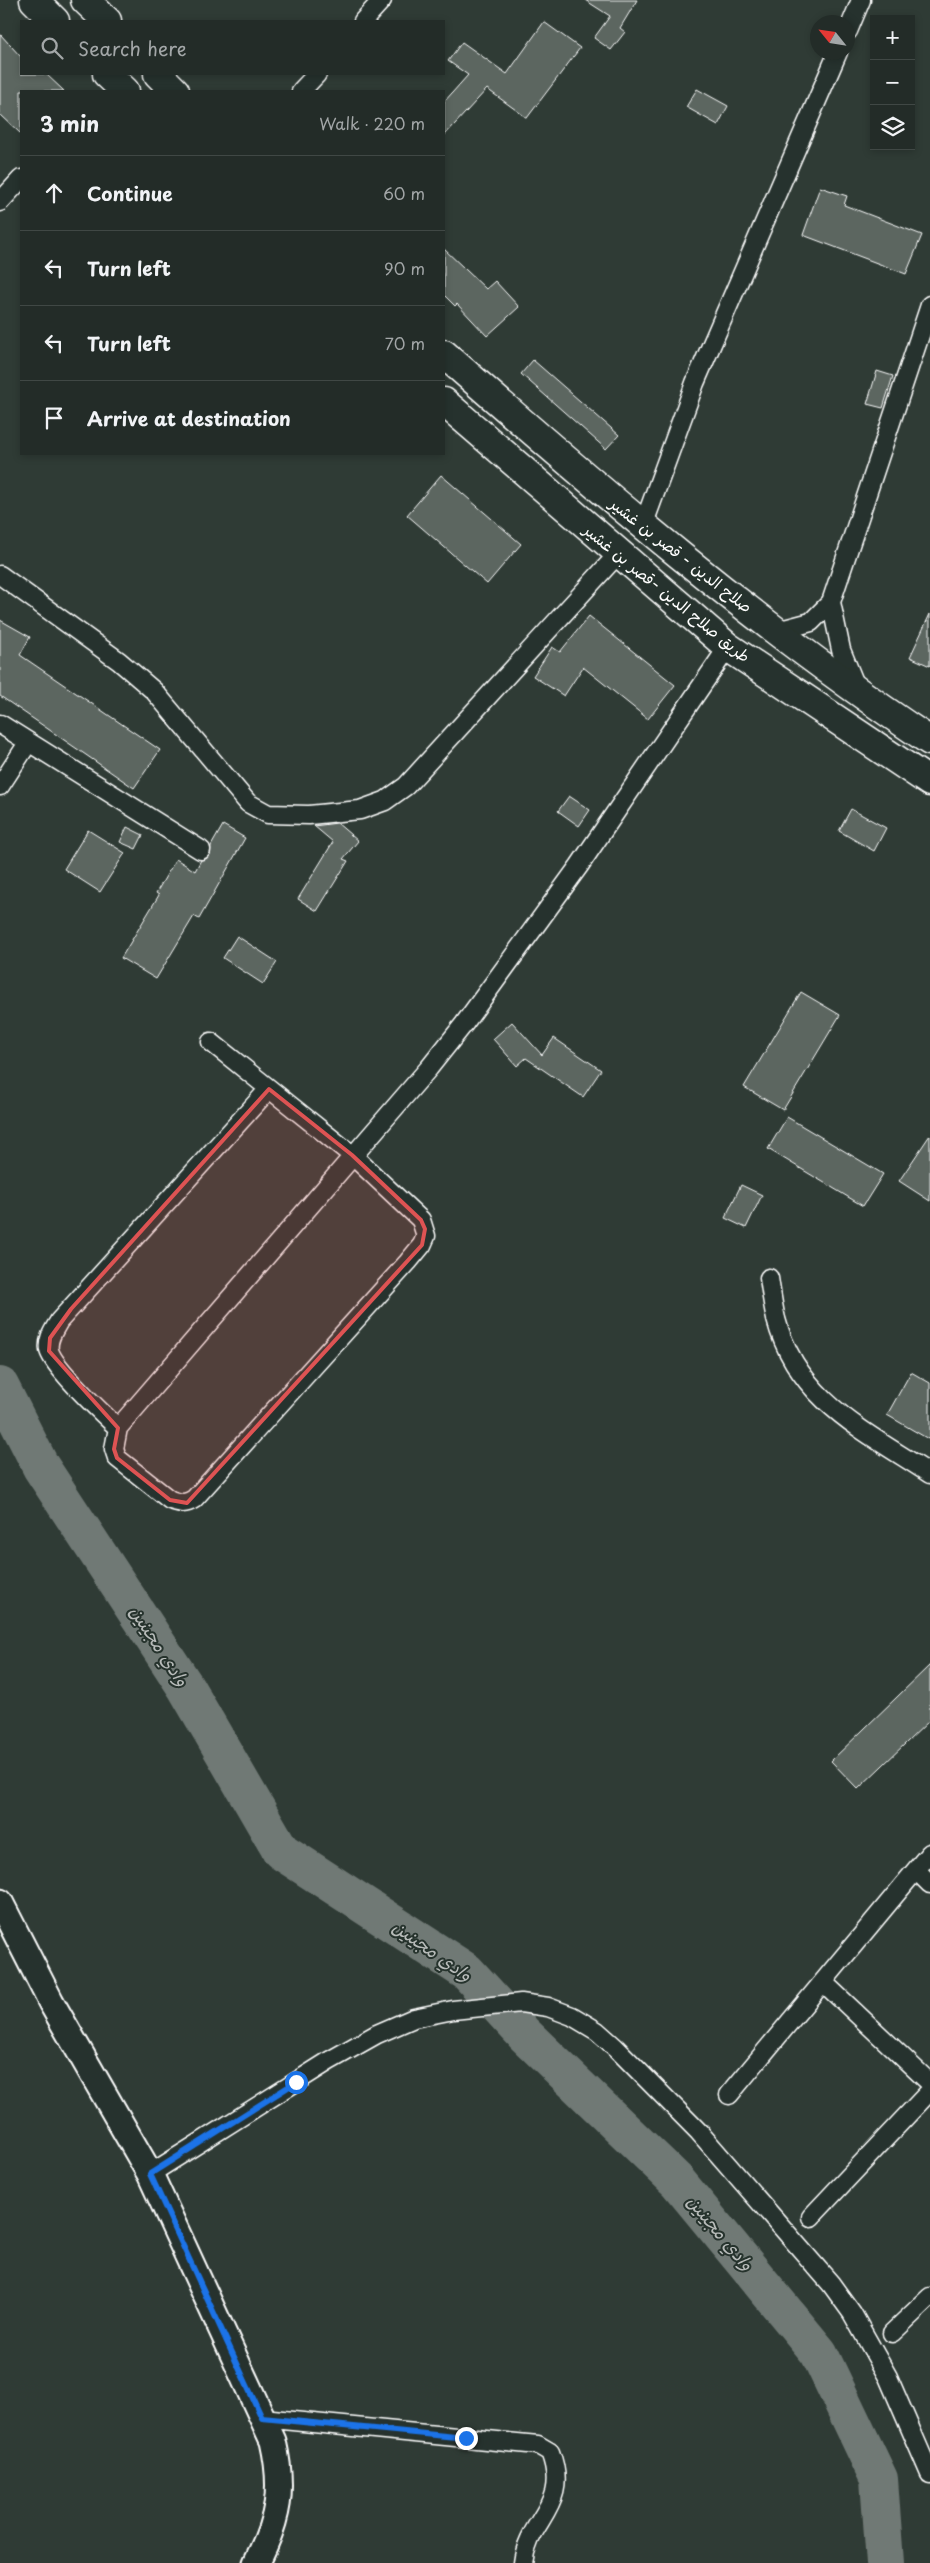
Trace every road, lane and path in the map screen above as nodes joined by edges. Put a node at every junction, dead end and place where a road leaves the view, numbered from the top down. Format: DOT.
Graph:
graph roads {
  1 [pos="34,0"];
  2 [pos="85,0"];
  3 [pos="382,0"];
  4 [pos="862,0"];
  5 [pos="855,16"];
  6 [pos="54,20"];
  7 [pos="105,20"];
  8 [pos="364,20"];
  9 [pos="835,60"];
  10 [pos="159,75"];
  11 [pos="316,75"];
  12 [pos="174,90"];
  13 [pos="302,90"];
  14 [pos="20,180"];
  15 [pos="0,202"];
  16 [pos="930,305"];
  17 [pos="445,355"];
  18 [pos="445,403"];
  19 [pos="643,526"];
  20 [pos="618,554"];
  21 [pos="0,575"];
  22 [pos="831,602"];
  23 [pos="777,631"];
  24 [pos="728,646"];
  25 [pos="859,692"];
  26 [pos="0,724"];
  27 [pos="930,741"];
  28 [pos="28,743"];
  29 [pos="930,782"];
  30 [pos="0,786"];
  31 [pos="201,850"];
  32 [pos="211,1042"];
  33 [pos="269,1089"];
  34 [pos="352,1155"];
  35 [pos="769,1278"];
  36 [pos="118,1428"];
  37 [pos="930,1474"];
  38 [pos="930,1853"];
  39 [pos="916,1870"];
  40 [pos="930,1884"];
  41 [pos="0,1902"];
  42 [pos="822,1982"];
  43 [pos="930,2083"];
  44 [pos="930,2091"];
  45 [pos="729,2095"];
  46 [pos="150,2174"];
  47 [pos="810,2217"];
  48 [pos="930,2297"];
  49 [pos="892,2333"];
  50 [pos="262,2418"];
  51 [pos="930,2474"];
  52 [pos="256,2563"];
  53 [pos="524,2563"];
  1 -- 6 [label="highway"];
  2 -- 7 [label="highway"];
  3 -- 8 [label="street"];
  4 -- 5 [label="street"];
  9 -- 19 [label="street"];
  10 -- 12 [label="highway"];
  11 -- 13 [label="street"];
  14 -- 15 [label="street"];
  16 -- 22 [label="street"];
  17 -- 19 [label="highway, صلاح الدين - قصر بن غشير"];
  18 -- 20 [label="highway, طريق صلاح الدين -قصر بن غشير"];
  19 -- 23 [label="highway, صلاح الدين - قصر بن غشير"];
  20 -- 21 [label="street"];
  20 -- 24 [label="highway, طريق صلاح الدين -قصر بن غشير"];
  22 -- 23 [label="street"];
  22 -- 25 [label="street"];
  23 -- 25 [label="highway, صلاح الدين - قصر بن غشير"];
  24 -- 29 [label="highway, طريق صلاح الدين -قصر بن غشير"];
  24 -- 34 [label="street"];
  25 -- 27 [label="highway, صلاح الدين - قصر بن غشير"];
  26 -- 28 [label="street"];
  28 -- 30 [label="street"];
  28 -- 31 [label="street"];
  32 -- 33 [label="street"];
  33 -- 34 [label="street"];
  33 -- 36 [label="street"];
  34 -- 36 [label="street"];
  34 -- 36 [label="street"];
  35 -- 37 [label="street"];
  38 -- 39 [label="street"];
  39 -- 40 [label="street"];
  39 -- 42 [label="street"];
  41 -- 46 [label="street"];
  42 -- 43 [label="street"];
  42 -- 45 [label="street"];
  44 -- 47 [label="street"];
  46 -- 50 [label="street"];
  46 -- 51 [label="street"];
  48 -- 49 [label="street"];
  50 -- 52 [label="street"];
  50 -- 53 [label="street"];
}
